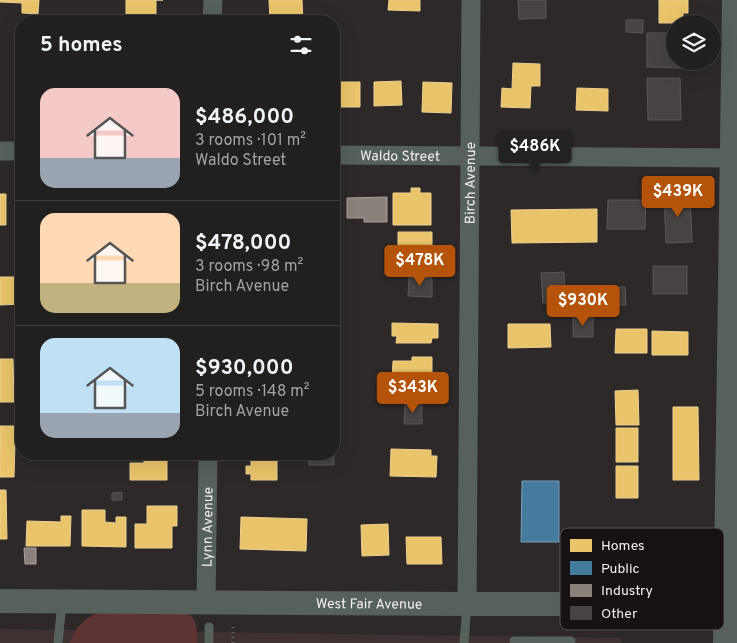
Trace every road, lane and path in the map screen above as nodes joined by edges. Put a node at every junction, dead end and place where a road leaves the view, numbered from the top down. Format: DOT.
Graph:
graph roads {
  1 [pos="213,0"];
  2 [pos="471,0"];
  3 [pos="734,0"];
  4 [pos="212,15"];
  5 [pos="0,151"];
  6 [pos="15,151"];
  7 [pos="340,155"];
  8 [pos="468,156"];
  9 [pos="734,158"];
  10 [pos="208,460"];
  11 [pos="0,600"];
  12 [pos="62,601"];
  13 [pos="206,602"];
  14 [pos="466,604"];
  15 [pos="560,604"];
  16 [pos="731,604"];
  17 [pos="209,627"];
  18 [pos="233,627"];
  19 [pos="514,641"];
  20 [pos="571,641"];
  21 [pos="58,643"];
  22 [pos="210,643"];
  23 [pos="233,643"];
  24 [pos="464,643"];
  25 [pos="725,643"];
  1 -- 4 [label="street"];
  2 -- 8 [label="street, Birch Avenue"];
  3 -- 9 [label="street"];
  5 -- 6 [label="street"];
  7 -- 8 [label="street, Waldo Street"];
  8 -- 9 [label="street, Waldo Street"];
  8 -- 14 [label="street, Birch Avenue"];
  9 -- 16 [label="street"];
  10 -- 13 [label="street, Lynn Avenue"];
  11 -- 12 [label="street, West Fair Avenue"];
  12 -- 13 [label="street, West Fair Avenue"];
  12 -- 21 [label="lane"];
  13 -- 14 [label="street, West Fair Avenue"];
  14 -- 15 [label="street, West Fair Avenue"];
  14 -- 24 [label="lane"];
  16 -- 25 [label="street"];
  17 -- 22 [label="lane"];
  18 -- 23 [label="path"];
  19 -- 20 [label="lane"];
}
